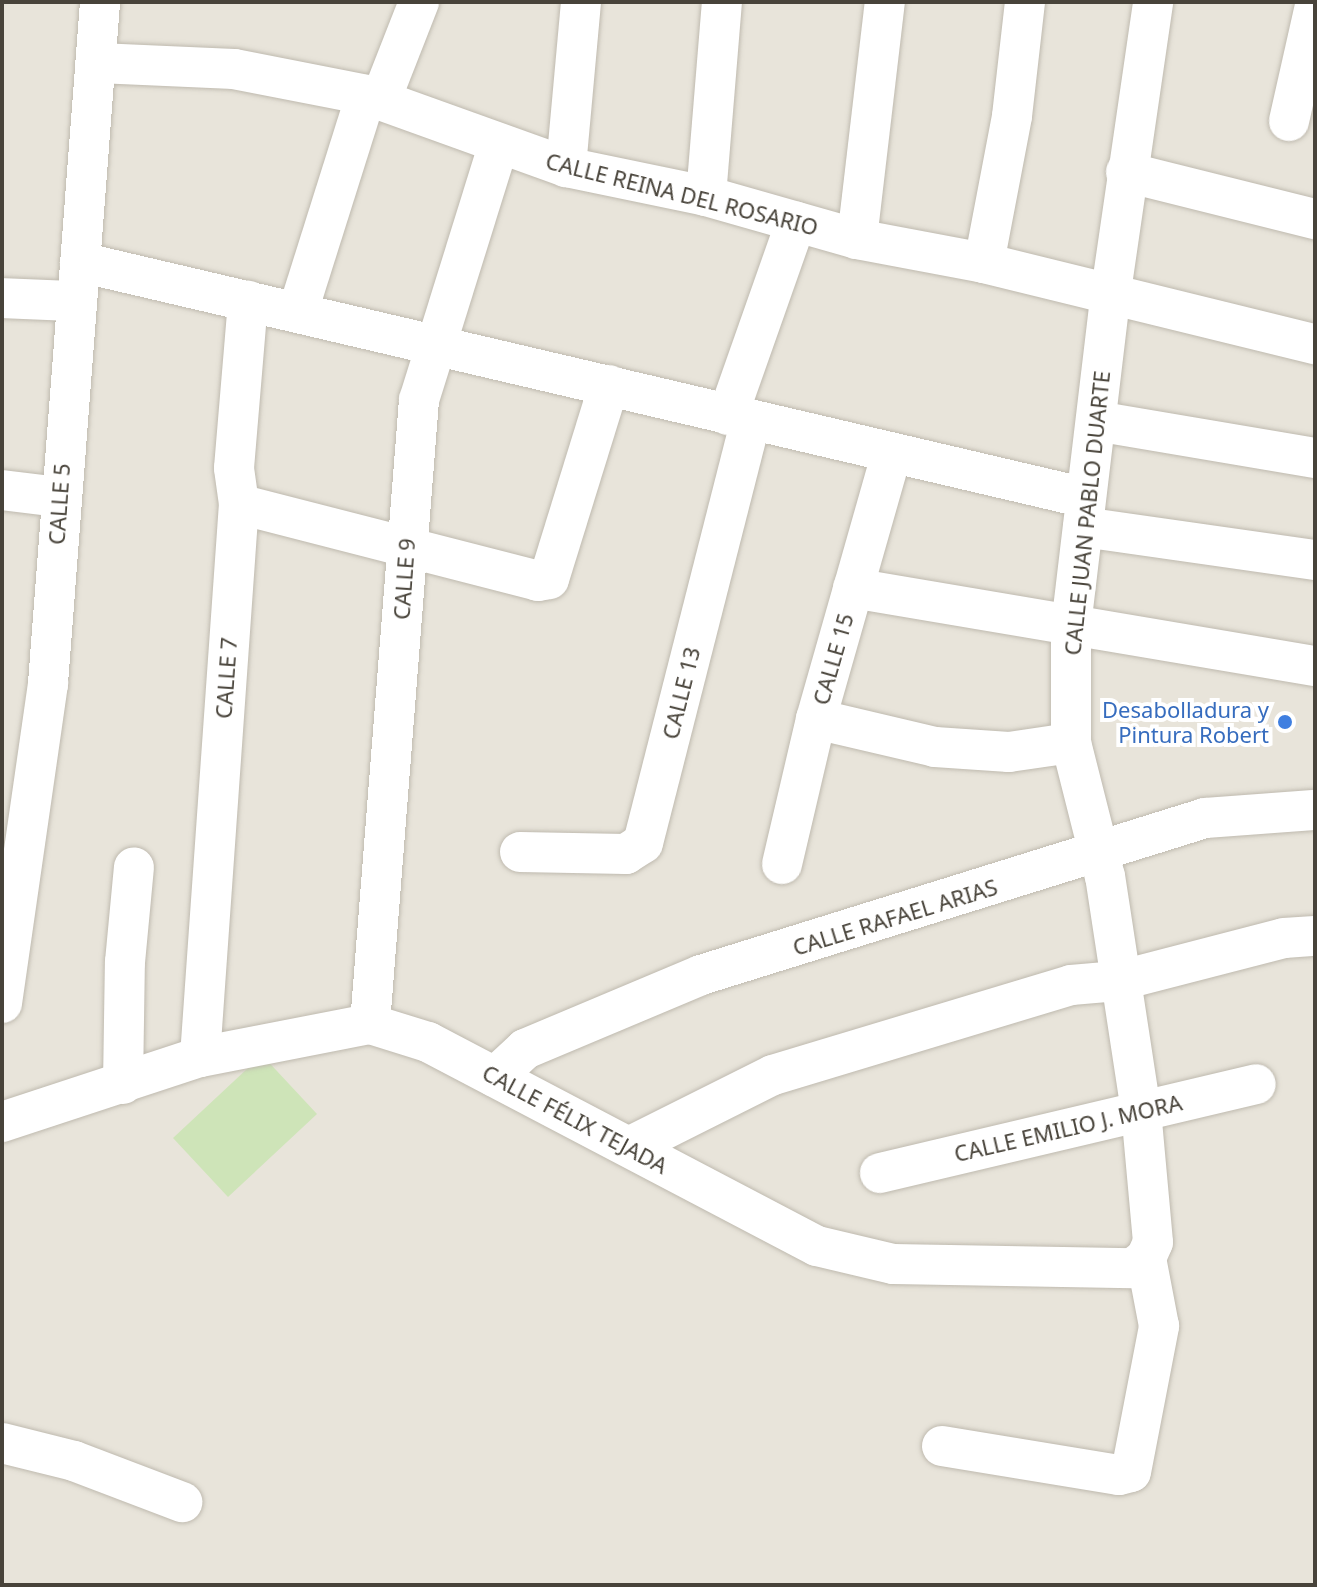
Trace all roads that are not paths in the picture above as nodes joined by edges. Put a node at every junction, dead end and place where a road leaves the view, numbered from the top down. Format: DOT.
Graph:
graph roads {
  1 [pos="100,2"];
  2 [pos="419,2"];
  3 [pos="581,2"];
  4 [pos="722,2"];
  5 [pos="885,2"];
  6 [pos="1025,2"];
  7 [pos="1153,2"];
  8 [pos="1315,6"];
  9 [pos="98,63"];
  10 [pos="373,97"];
  11 [pos="1289,121"];
  12 [pos="498,146"];
  13 [pos="566,167"];
  14 [pos="1126,172"];
  15 [pos="706,196"];
  16 [pos="1315,219"];
  17 [pos="796,222"];
  18 [pos="857,239"];
  19 [pos="80,262"];
  20 [pos="984,263"];
  21 [pos="2,298"];
  22 [pos="1110,298"];
  23 [pos="75,301"];
  24 [pos="248,301"];
  25 [pos="298,311"];
  26 [pos="433,343"];
  27 [pos="1315,344"];
  28 [pos="609,385"];
  29 [pos="740,417"];
  30 [pos="1096,421"];
  31 [pos="891,455"];
  32 [pos="1315,458"];
  33 [pos="2,490"];
  34 [pos="59,497"];
  35 [pos="239,504"];
  36 [pos="1085,513"];
  37 [pos="406,544"];
  38 [pos="1315,560"];
  39 [pos="853,588"];
  40 [pos="1071,626"];
  41 [pos="1315,666"];
  42 [pos="816,719"];
  43 [pos="1071,743"];
  44 [pos="1315,810"];
  45 [pos="520,852"];
  46 [pos="1098,855"];
  47 [pos="782,864"];
  48 [pos="134,867"];
  49 [pos="1315,936"];
  50 [pos="1118,981"];
  51 [pos="2,1003"];
  52 [pos="370,1024"];
  53 [pos="200,1057"];
  54 [pos="495,1077"];
  55 [pos="123,1084"];
  56 [pos="1256,1084"];
  57 [pos="1141,1111"];
  58 [pos="2,1122"];
  59 [pos="629,1147"];
  60 [pos="880,1173"];
  61 [pos="1146,1258"];
  62 [pos="2,1443"];
  63 [pos="942,1446"];
  64 [pos="182,1502"];
  1 -- 9 [label="street, CALLE 5"];
  2 -- 10 [label="street"];
  3 -- 13 [label="street"];
  4 -- 15 [label="street"];
  5 -- 18 [label="street"];
  6 -- 20 [label="street"];
  7 -- 14 [label="street, CALLE JUAN PABLO DUARTE"];
  8 -- 11 [label="street"];
  9 -- 10 [label="street, CALLE REINA DEL ROSARIO"];
  9 -- 19 [label="street, CALLE 5"];
  10 -- 12 [label="street, CALLE REINA DEL ROSARIO"];
  10 -- 25 [label="street"];
  12 -- 13 [label="street, CALLE REINA DEL ROSARIO"];
  12 -- 26 [label="street, CALLE 9"];
  13 -- 15 [label="street, CALLE REINA DEL ROSARIO"];
  14 -- 16 [label="street"];
  14 -- 22 [label="street, CALLE JUAN PABLO DUARTE"];
  15 -- 17 [label="street, CALLE REINA DEL ROSARIO"];
  17 -- 18 [label="street, CALLE REINA DEL ROSARIO"];
  17 -- 29 [label="street, CALLE 13"];
  18 -- 20 [label="street, CALLE REINA DEL ROSARIO"];
  19 -- 23 [label="street, CALLE 5"];
  19 -- 24 [label="street"];
  20 -- 22 [label="street, CALLE REINA DEL ROSARIO"];
  21 -- 23 [label="street"];
  22 -- 27 [label="street, CALLE REINA DEL ROSARIO"];
  22 -- 30 [label="street, CALLE JUAN PABLO DUARTE"];
  23 -- 34 [label="street, CALLE 5"];
  24 -- 25 [label="street"];
  24 -- 35 [label="street, CALLE 7"];
  25 -- 26 [label="street"];
  26 -- 28 [label="street"];
  26 -- 37 [label="street, CALLE 9"];
  28 -- 29 [label="street"];
  28 -- 37 [label="street"];
  29 -- 31 [label="street"];
  29 -- 45 [label="street, CALLE 13"];
  30 -- 32 [label="street"];
  30 -- 36 [label="street, CALLE JUAN PABLO DUARTE"];
  31 -- 36 [label="street"];
  31 -- 39 [label="street, CALLE 15"];
  33 -- 34 [label="street"];
  34 -- 51 [label="street, CALLE 5"];
  35 -- 37 [label="street"];
  35 -- 53 [label="street, CALLE 7"];
  36 -- 38 [label="street"];
  36 -- 40 [label="street, CALLE JUAN PABLO DUARTE"];
  37 -- 52 [label="street, CALLE 9"];
  39 -- 40 [label="street"];
  39 -- 42 [label="street, CALLE 15"];
  40 -- 41 [label="street"];
  40 -- 43 [label="street, CALLE JUAN PABLO DUARTE"];
  42 -- 43 [label="street"];
  42 -- 47 [label="street, CALLE 15"];
  43 -- 46 [label="street, CALLE JUAN PABLO DUARTE"];
  44 -- 46 [label="street, CALLE RAFAEL ARIAS"];
  46 -- 50 [label="street, CALLE JUAN PABLO DUARTE"];
  46 -- 54 [label="street, CALLE RAFAEL ARIAS"];
  48 -- 55 [label="street"];
  49 -- 50 [label="street"];
  50 -- 57 [label="street, CALLE JUAN PABLO DUARTE"];
  50 -- 59 [label="street"];
  52 -- 53 [label="street, CALLE FÉLIX TEJADA"];
  52 -- 54 [label="street, CALLE FÉLIX TEJADA"];
  53 -- 55 [label="street, CALLE FÉLIX TEJADA"];
  54 -- 59 [label="street, CALLE FÉLIX TEJADA"];
  55 -- 58 [label="street, CALLE FÉLIX TEJADA"];
  56 -- 57 [label="street, CALLE EMILIO J. MORA"];
  57 -- 60 [label="street, CALLE EMILIO J. MORA"];
  57 -- 61 [label="street, CALLE JUAN PABLO DUARTE"];
  59 -- 61 [label="street, CALLE FÉLIX TEJADA"];
  61 -- 63 [label="street, CALLE JUAN PABLO DUARTE"];
  62 -- 64 [label="street"];
}
